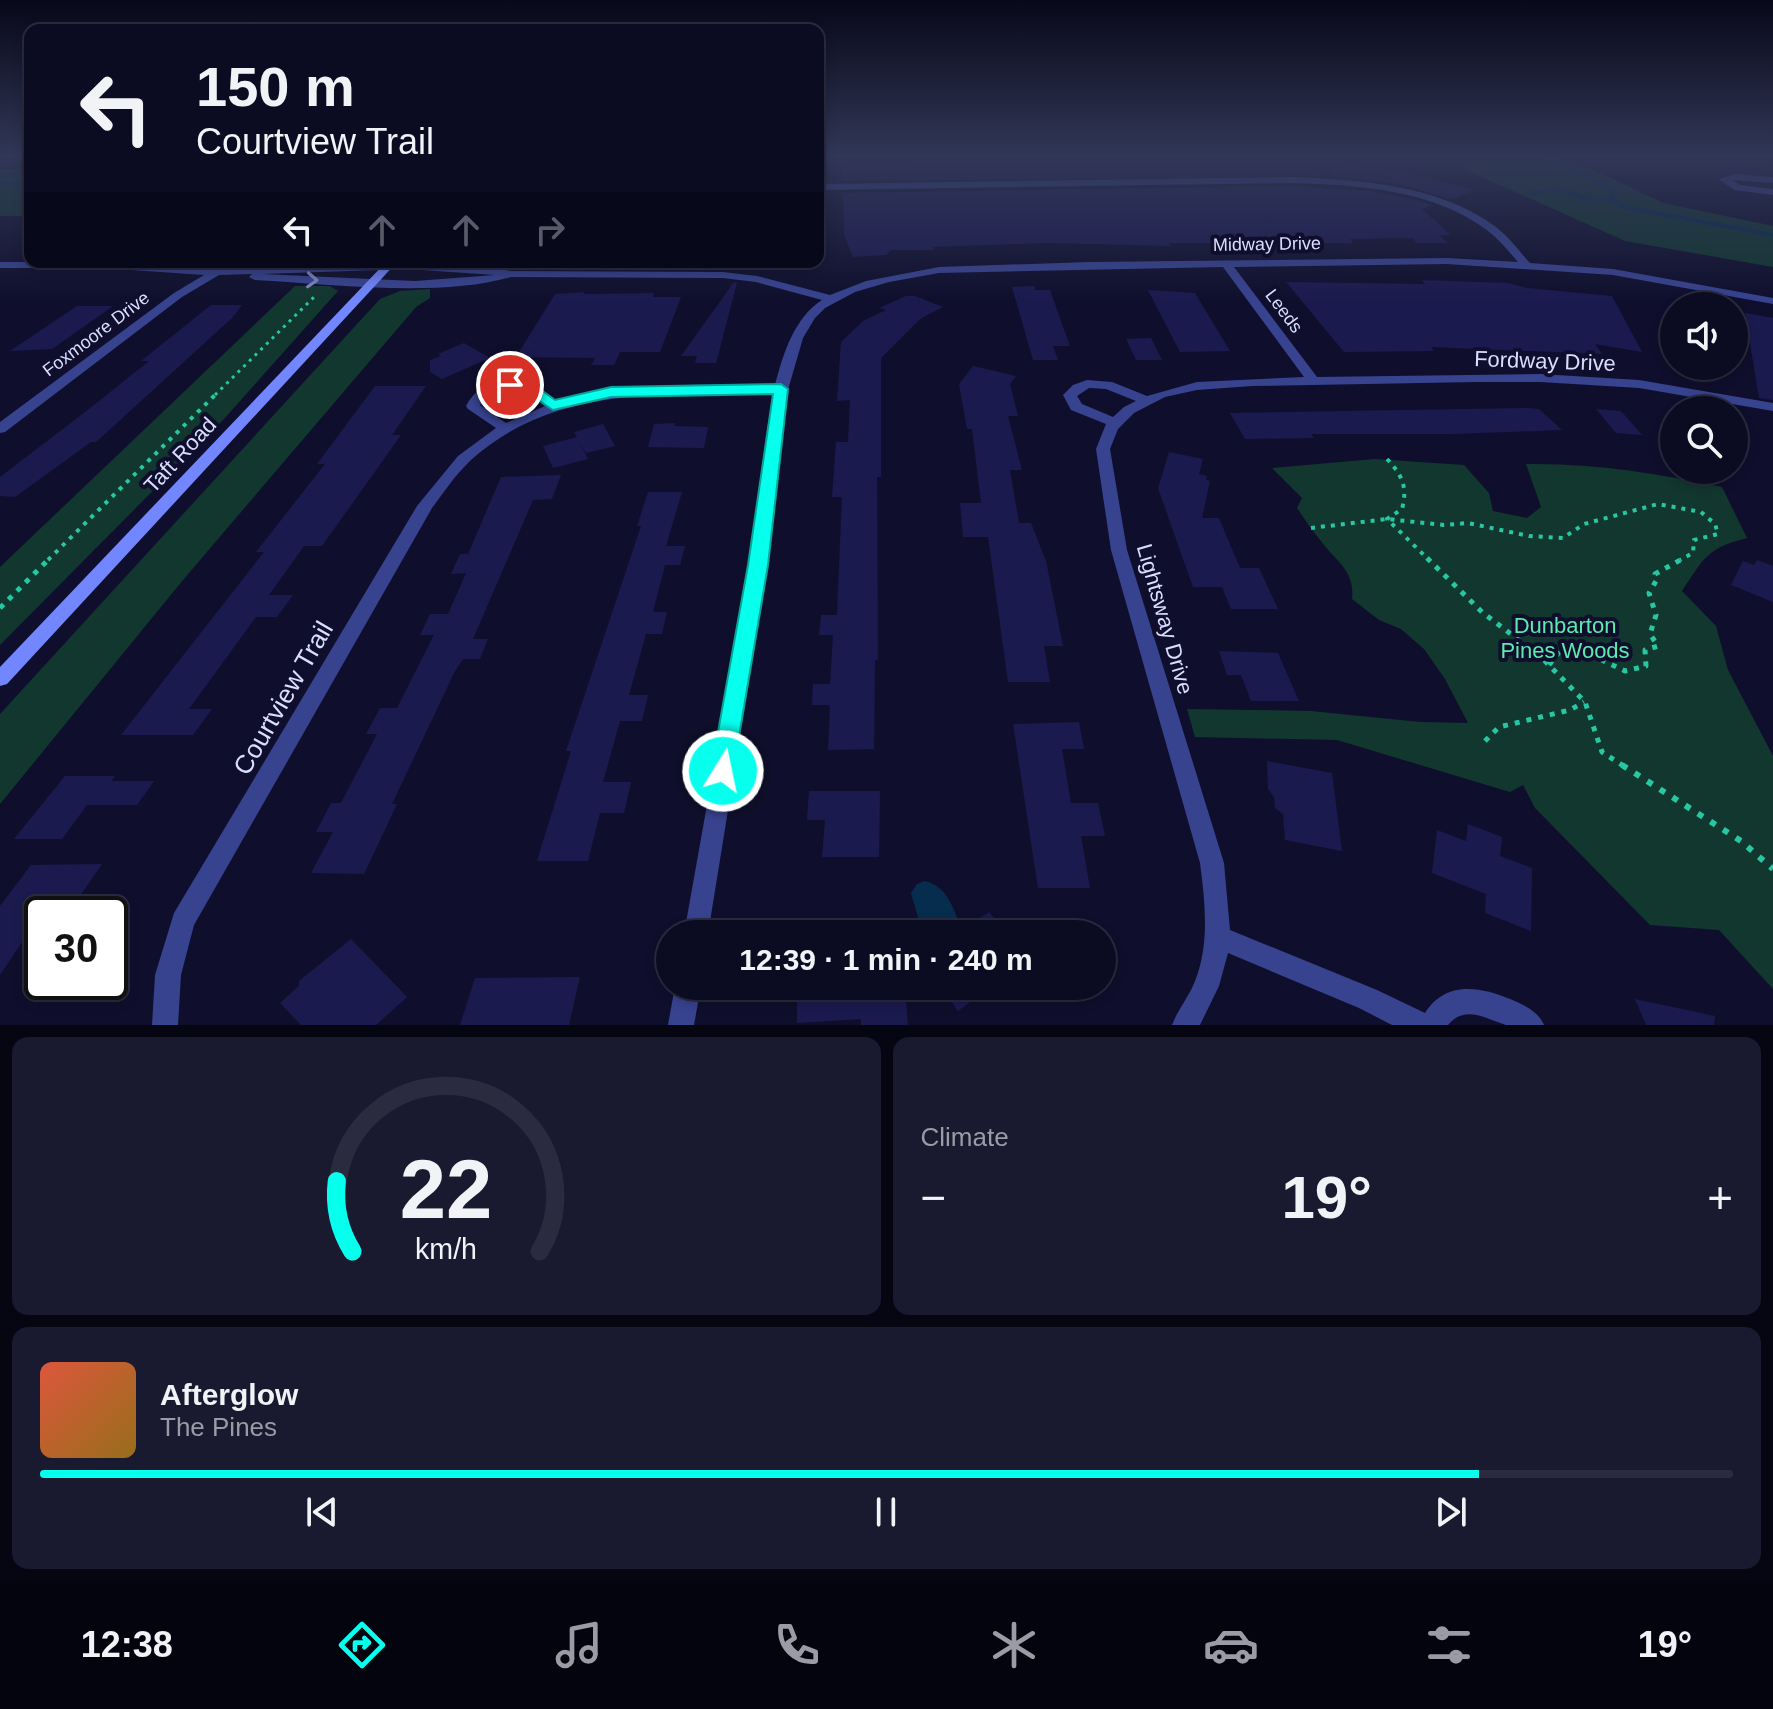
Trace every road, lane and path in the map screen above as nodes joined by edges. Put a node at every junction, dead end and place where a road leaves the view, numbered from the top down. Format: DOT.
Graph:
graph roads {
  1 [pos="1445,206"];
  2 [pos="1226,263"];
  3 [pos="24,264"];
  4 [pos="0,265"];
  5 [pos="1526,265"];
  6 [pos="182,268"];
  7 [pos="279,268"];
  8 [pos="386,268"];
  9 [pos="459,268"];
  10 [pos="562,268"];
  11 [pos="590,268"];
  12 [pos="217,272"];
  13 [pos="234,272"];
  14 [pos="511,274"];
  15 [pos="328,281"];
  16 [pos="372,283"];
  17 [pos="832,299"];
  18 [pos="1773,301"];
  19 [pos="1313,380"];
  20 [pos="781,389"];
  21 [pos="1147,401"];
  22 [pos="553,405"];
  23 [pos="1773,407"];
  24 [pos="1115,423"];
  25 [pos="503,427"];
  26 [pos="0,429"];
  27 [pos="1387,459"];
  28 [pos="1387,519"];
  29 [pos="1311,528"];
  30 [pos="0,608"];
  31 [pos="1549,665"];
  32 [pos="0,679"];
  33 [pos="1585,702"];
  34 [pos="1485,741"];
  35 [pos="1773,869"];
  36 [pos="698,920"];
  37 [pos="1218,937"];
  38 [pos="685,1000"];
  39 [pos="165,1025"];
  40 [pos="681,1025"];
  41 [pos="1185,1025"];
  42 [pos="1420,1025"];
  43 [pos="1433,1025"];
  44 [pos="1531,1025"];
  1 -- 5 [label="street"];
  2 -- 5 [label="street, Midway Drive"];
  2 -- 17 [label="street, Midway Drive"];
  2 -- 19 [label="street, Leeds"];
  3 -- 4 [label="street"];
  5 -- 18 [label="street, Midway Drive"];
  6 -- 12 [label="street"];
  7 -- 13 [label="street"];
  8 -- 16 [label="street, Taft Road"];
  9 -- 14 [label="street"];
  10 -- 14 [label="street"];
  11 -- 17 [label="street"];
  12 -- 13 [label="street"];
  12 -- 26 [label="street, Foxmoore Drive"];
  13 -- 15 [label="street, one-way"];
  14 -- 16 [label="street"];
  15 -- 16 [label="street"];
  15 -- 30 [label="path"];
  16 -- 32 [label="street, Taft Road"];
  17 -- 20 [label="street, Midway Drive"];
  19 -- 21 [label="street"];
  19 -- 23 [label="street, Fordway Drive"];
  20 -- 22 [label="street, Courtview Trail"];
  20 -- 36 [label="street, Midway Drive"];
  21 -- 24 [label="street"];
  21 -- 24 [label="street"];
  22 -- 25 [label="street, Courtview Trail"];
  22 -- 25 [label="street"];
  24 -- 37 [label="street, Lightsway Drive"];
  25 -- 39 [label="street, Courtview Trail"];
  27 -- 28 [label="path"];
  28 -- 29 [label="path"];
  28 -- 31 [label="path"];
  28 -- 31 [label="path"];
  31 -- 33 [label="path"];
  33 -- 34 [label="path"];
  33 -- 35 [label="path"];
  37 -- 41 [label="street, Lightsway Drive"];
  37 -- 42 [label="street"];
  38 -- 40 [label="street"];
  43 -- 44 [label="street"];
}
